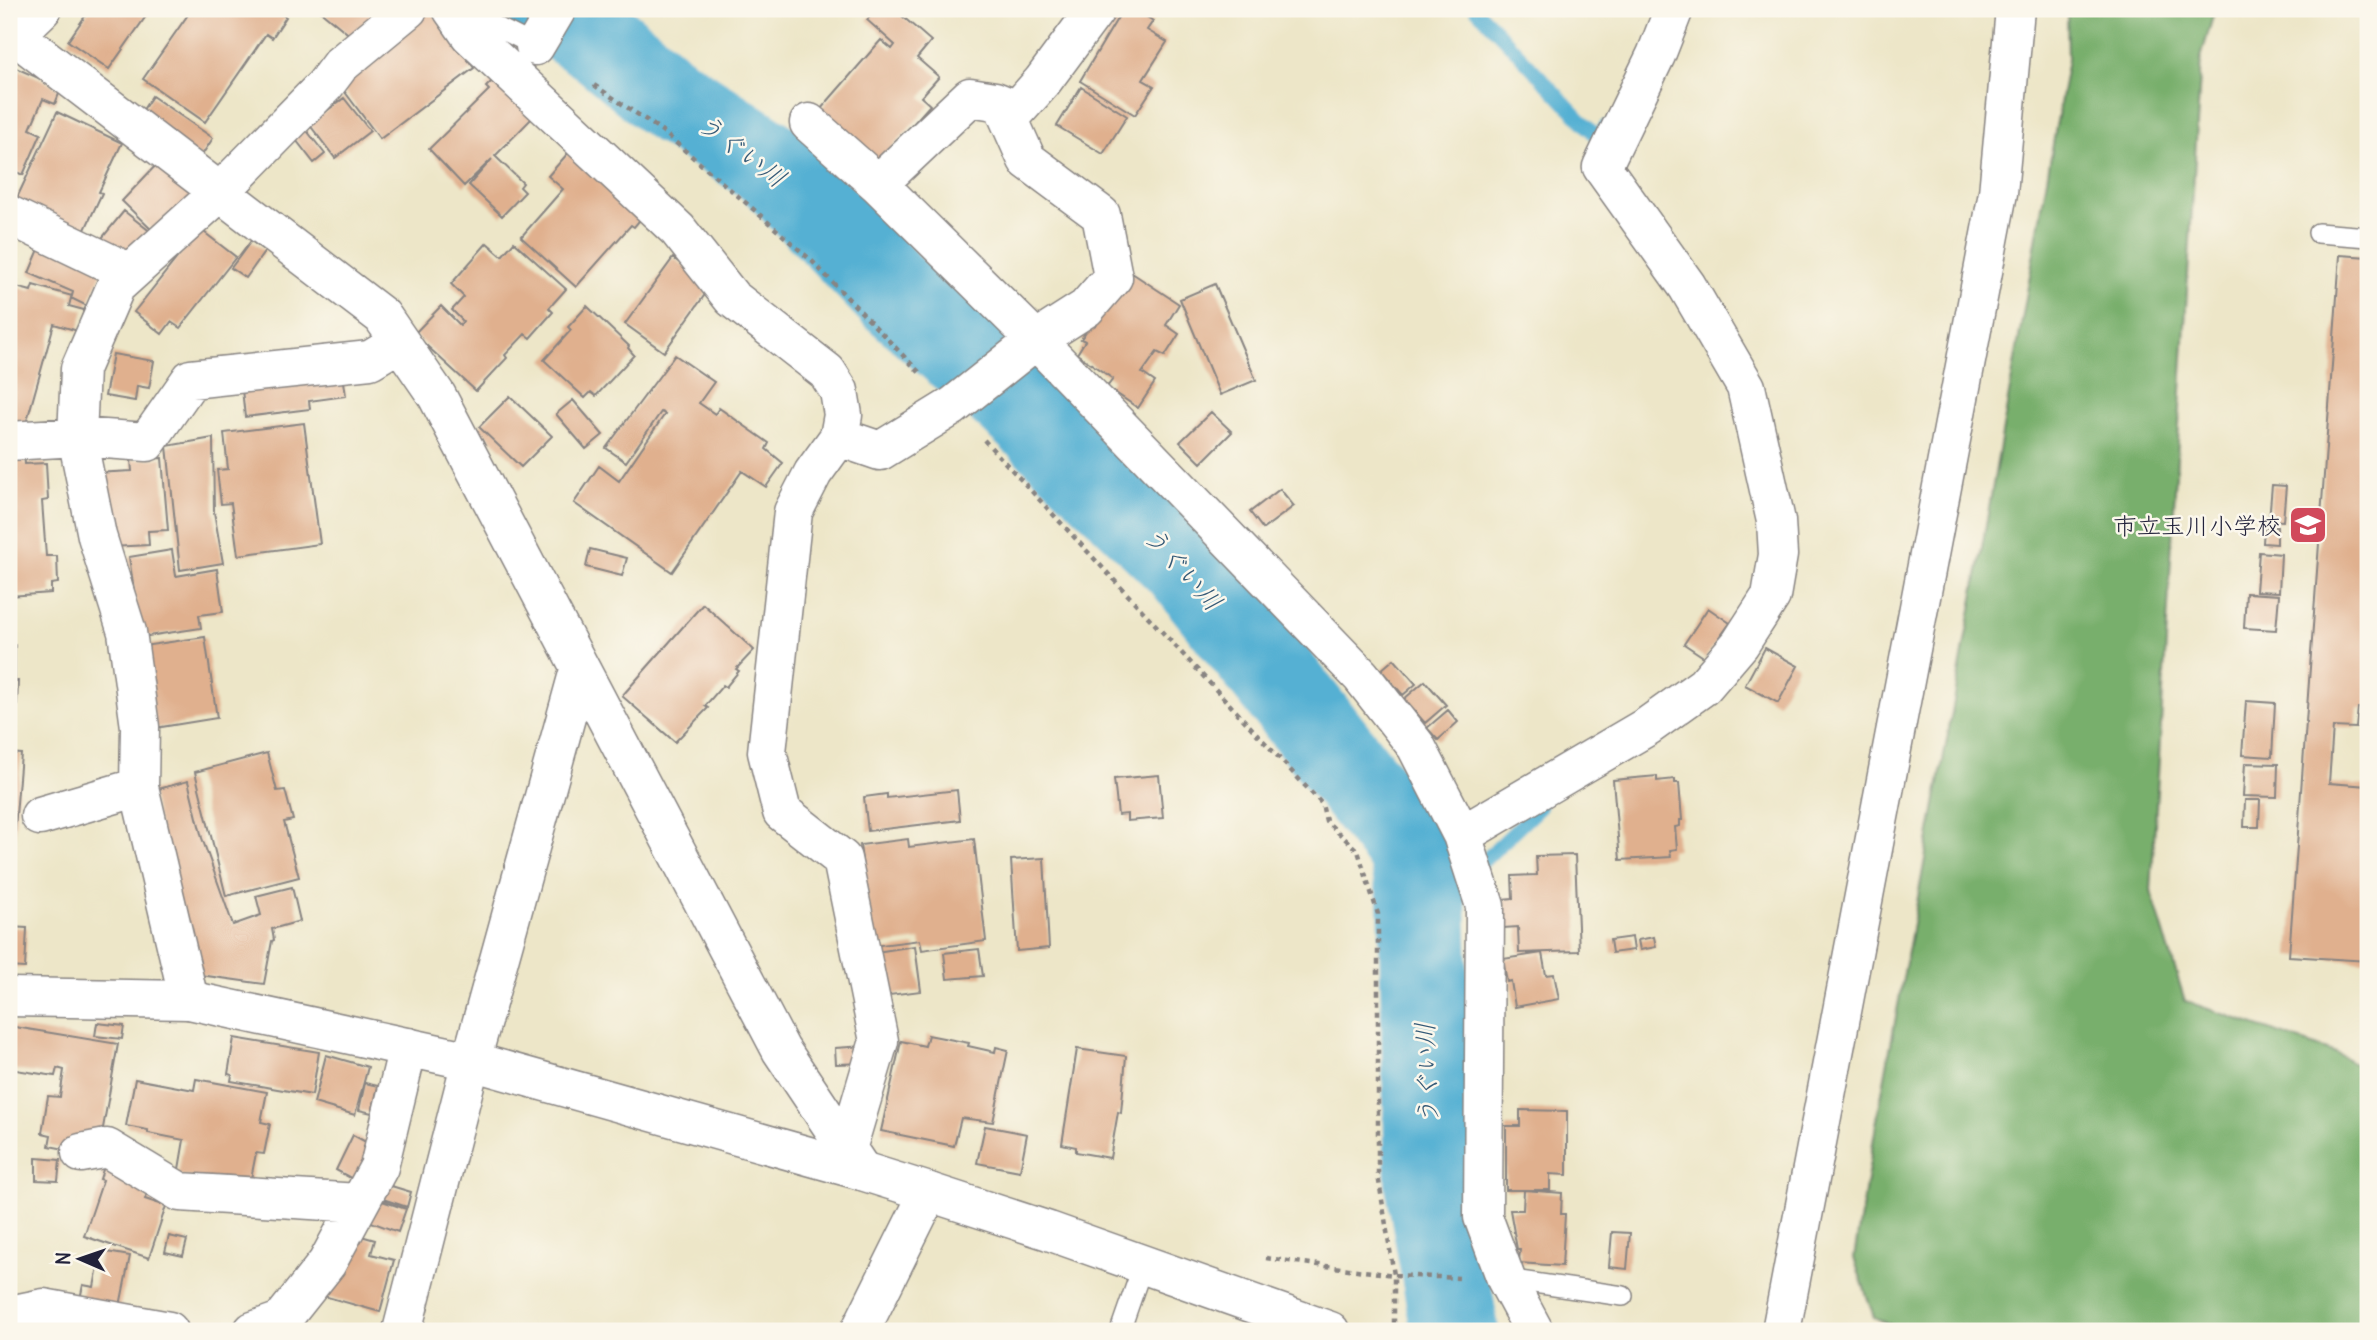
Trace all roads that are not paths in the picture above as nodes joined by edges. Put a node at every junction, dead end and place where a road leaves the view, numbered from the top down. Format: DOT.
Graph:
graph roads {
  1 [pos="42,9"];
  2 [pos="408,9"];
  3 [pos="452,9"];
  4 [pos="461,9"];
  5 [pos="557,9"];
  6 [pos="1096,9"];
  7 [pos="1674,9"];
  8 [pos="2015,9"];
  9 [pos="12,33"];
  10 [pos="535,46"];
  11 [pos="1017,110"];
  12 [pos="809,123"];
  13 [pos="878,184"];
  14 [pos="220,192"];
  15 [pos="9,215"];
  16 [pos="2318,233"];
  17 [pos="2368,237"];
  18 [pos="130,273"];
  19 [pos="1036,340"];
  20 [pos="400,342"];
  21 [pos="77,437"];
  22 [pos="839,437"];
  23 [pos="9,441"];
  24 [pos="579,670"];
  25 [pos="139,787"];
  26 [pos="40,816"];
  27 [pos="1462,835"];
  28 [pos="9,997"];
  29 [pos="189,1000"];
  30 [pos="408,1047"];
  31 [pos="471,1061"];
  32 [pos="81,1153"];
  33 [pos="855,1160"];
  34 [pos="929,1192"];
  35 [pos="359,1203"];
  36 [pos="1143,1265"];
  37 [pos="1506,1279"];
  38 [pos="1623,1296"];
  39 [pos="9,1315"];
  40 [pos="169,1331"];
  41 [pos="253,1331"];
  42 [pos="402,1331"];
  43 [pos="860,1331"];
  44 [pos="1121,1331"];
  45 [pos="1330,1331"];
  46 [pos="1534,1331"];
  47 [pos="1781,1331"];
  1 -- 9 [label="street"];
  2 -- 14 [label="street"];
  3 -- 22 [label="street"];
  4 -- 10 [label="lane"];
  5 -- 10 [label="street"];
  6 -- 11 [label="street"];
  7 -- 27 [label="street"];
  8 -- 47 [label="street"];
  9 -- 14 [label="street"];
  11 -- 13 [label="street"];
  11 -- 19 [label="street"];
  12 -- 13 [label="street"];
  13 -- 19 [label="street"];
  14 -- 18 [label="street"];
  14 -- 20 [label="street"];
  15 -- 18 [label="street"];
  16 -- 17 [label="lane"];
  18 -- 21 [label="street"];
  19 -- 22 [label="street"];
  19 -- 27 [label="street"];
  20 -- 21 [label="street"];
  20 -- 24 [label="street"];
  21 -- 23 [label="street"];
  21 -- 25 [label="street"];
  22 -- 33 [label="street"];
  24 -- 31 [label="street"];
  24 -- 33 [label="street"];
  25 -- 26 [label="street"];
  25 -- 29 [label="street"];
  27 -- 37 [label="street"];
  28 -- 29 [label="street"];
  29 -- 30 [label="street"];
  30 -- 31 [label="street"];
  30 -- 35 [label="street"];
  31 -- 33 [label="street"];
  31 -- 42 [label="street"];
  32 -- 35 [label="street"];
  33 -- 34 [label="street"];
  34 -- 36 [label="street"];
  34 -- 43 [label="street"];
  35 -- 41 [label="street"];
  36 -- 44 [label="lane"];
  36 -- 45 [label="street"];
  37 -- 38 [label="lane"];
  37 -- 46 [label="street"];
  39 -- 40 [label="street"];
}
